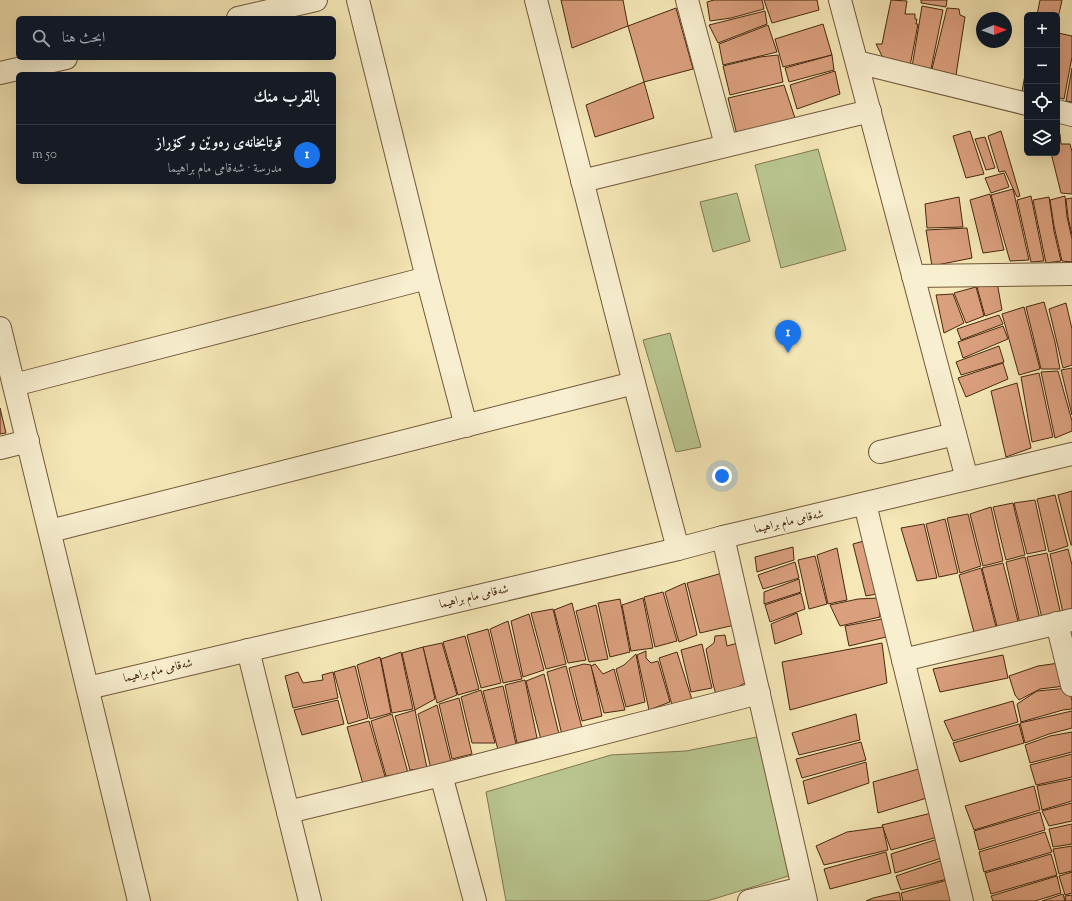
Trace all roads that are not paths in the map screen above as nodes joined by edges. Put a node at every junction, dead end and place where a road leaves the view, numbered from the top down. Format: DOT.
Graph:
graph roads {
  1 [pos="316,0"];
  2 [pos="358,0"];
  3 [pos="536,0"];
  4 [pos="687,0"];
  5 [pos="840,0"];
  6 [pos="247,16"];
  7 [pos="57,60"];
  8 [pos="857,62"];
  9 [pos="0,73"];
  10 [pos="1024,103"];
  11 [pos="870,111"];
  12 [pos="1060,112"];
  13 [pos="1072,115"];
  14 [pos="726,146"];
  15 [pos="582,181"];
  16 [pos="1072,274"];
  17 [pos="913,276"];
  18 [pos="428,278"];
  19 [pos="0,328"];
  20 [pos="634,383"];
  21 [pos="14,385"];
  22 [pos="466,426"];
  23 [pos="955,434"];
  24 [pos="28,441"];
  25 [pos="0,448"];
  26 [pos="880,452"];
  27 [pos="1072,454"];
  28 [pos="967,479"];
  29 [pos="865,504"];
  30 [pos="50,531"];
  31 [pos="723,537"];
  32 [pos="678,549"];
  33 [pos="1065,622"];
  34 [pos="248,650"];
  35 [pos="903,660"];
  36 [pos="1072,685"];
  37 [pos="88,688"];
  38 [pos="759,693"];
  39 [pos="442,775"];
  40 [pos="288,812"];
  41 [pos="804,894"];
  42 [pos="139,901"];
  43 [pos="310,901"];
  44 [pos="475,901"];
  45 [pos="749,901"];
  46 [pos="962,901"];
  1 -- 6 [label="street"];
  2 -- 18 [label="street"];
  3 -- 15 [label="street"];
  4 -- 14 [label="street"];
  5 -- 8 [label="street"];
  7 -- 9 [label="street"];
  8 -- 10 [label="street"];
  8 -- 11 [label="street"];
  11 -- 14 [label="street"];
  11 -- 17 [label="street"];
  12 -- 13 [label="street"];
  14 -- 15 [label="street"];
  15 -- 20 [label="street"];
  16 -- 17 [label="street"];
  17 -- 23 [label="street"];
  18 -- 21 [label="street"];
  18 -- 22 [label="street"];
  19 -- 21 [label="street"];
  20 -- 22 [label="street"];
  20 -- 32 [label="street"];
  21 -- 24 [label="street"];
  22 -- 30 [label="street"];
  23 -- 26 [label="street"];
  23 -- 28 [label="street"];
  24 -- 25 [label="street"];
  24 -- 30 [label="street"];
  27 -- 28 [label="street, شەقامی مام براهیما"];
  28 -- 29 [label="street, شەقامی مام براهیما"];
  29 -- 31 [label="street, شەقامی مام براهیما"];
  29 -- 35 [label="street"];
  30 -- 37 [label="street"];
  31 -- 32 [label="street, شەقامی مام براهیما"];
  31 -- 38 [label="street"];
  32 -- 34 [label="street, شەقامی مام براهیما"];
  33 -- 35 [label="street"];
  33 -- 36 [label="street"];
  34 -- 37 [label="street, شەقامی مام براهیما"];
  34 -- 40 [label="street"];
  35 -- 46 [label="street"];
  37 -- 42 [label="street"];
  38 -- 39 [label="street"];
  38 -- 41 [label="street"];
  39 -- 40 [label="street"];
  39 -- 44 [label="street"];
  40 -- 43 [label="street"];
  41 -- 45 [label="street"];
}
